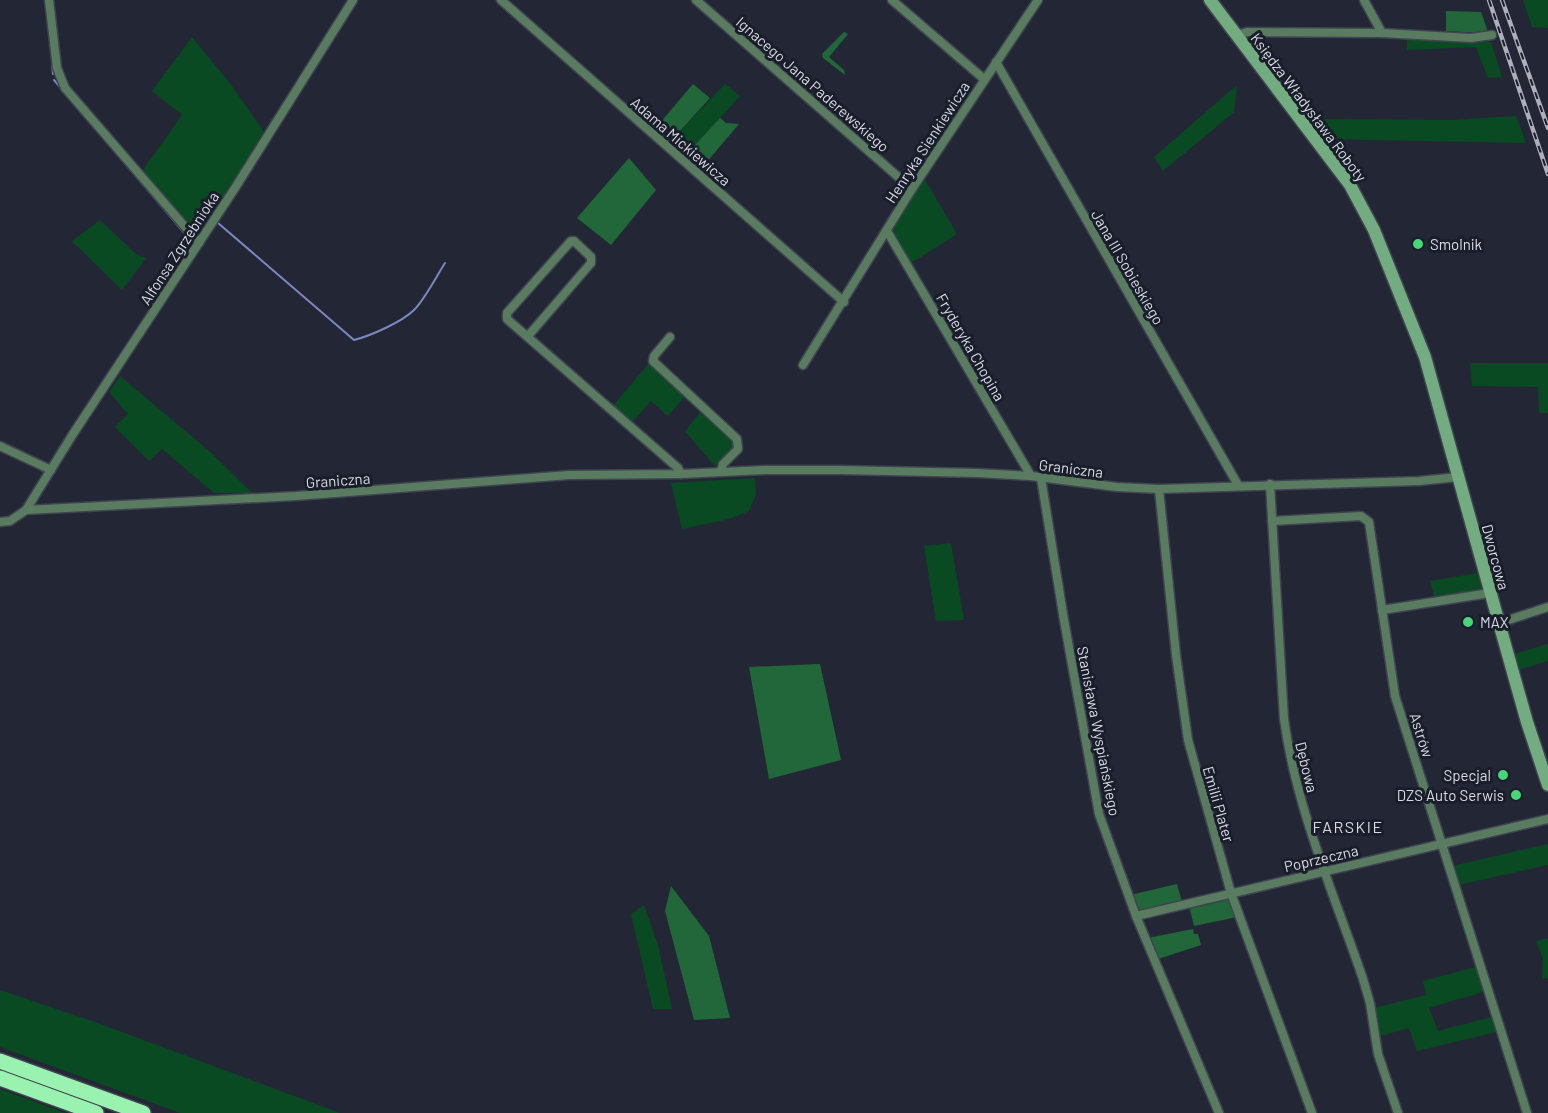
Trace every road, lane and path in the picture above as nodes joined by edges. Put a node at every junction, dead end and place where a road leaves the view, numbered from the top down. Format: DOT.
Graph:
graph roads {
  1 [pos="49,0"];
  2 [pos="353,0"];
  3 [pos="501,0"];
  4 [pos="696,0"];
  5 [pos="892,0"];
  6 [pos="1038,0"];
  7 [pos="1210,0"];
  8 [pos="1365,0"];
  9 [pos="1382,33"];
  10 [pos="1237,35"];
  11 [pos="1492,35"];
  12 [pos="996,62"];
  13 [pos="984,78"];
  14 [pos="912,189"];
  15 [pos="887,231"];
  16 [pos="199,243"];
  17 [pos="844,302"];
  18 [pos="528,336"];
  19 [pos="670,337"];
  20 [pos="803,365"];
  21 [pos="0,446"];
  22 [pos="51,470"];
  23 [pos="721,471"];
  24 [pos="681,474"];
  25 [pos="1458,475"];
  26 [pos="1031,476"];
  27 [pos="1041,478"];
  28 [pos="1270,484"];
  29 [pos="1238,485"];
  30 [pos="1159,489"];
  31 [pos="26,510"];
  32 [pos="1272,521"];
  33 [pos="0,522"];
  34 [pos="1490,593"];
  35 [pos="1548,607"];
  36 [pos="1382,610"];
  37 [pos="1499,623"];
  38 [pos="1548,785"];
  39 [pos="1548,819"];
  40 [pos="1441,843"];
  41 [pos="1325,870"];
  42 [pos="1231,893"];
  43 [pos="1136,916"];
  44 [pos="0,1061"];
  45 [pos="0,1078"];
  46 [pos="96,1113"];
  47 [pos="143,1113"];
  48 [pos="1219,1113"];
  49 [pos="1312,1113"];
  50 [pos="1398,1113"];
  51 [pos="1527,1113"];
  1 -- 16 [label="street"];
  2 -- 16 [label="street, Alfonsa Zgrzebnioka"];
  3 -- 17 [label="street, Adama Mickiewicza"];
  4 -- 14 [label="street, Ignacego Jana Paderewskiego"];
  5 -- 13 [label="street"];
  6 -- 12 [label="street, Henryka Sienkiewicza"];
  7 -- 10 [label="main road, Księdza Władysława Roboty"];
  8 -- 9 [label="street"];
  9 -- 10 [label="street"];
  9 -- 11 [label="street"];
  10 -- 25 [label="main road, Księdza Władysława Roboty"];
  12 -- 13 [label="street, Henryka Sienkiewicza"];
  12 -- 29 [label="street, Jana III Sobieskiego"];
  13 -- 14 [label="street, Henryka Sienkiewicza"];
  14 -- 15 [label="street, Henryka Sienkiewicza"];
  15 -- 17 [label="street, Henryka Sienkiewicza"];
  15 -- 26 [label="street, Fryderyka Chopina"];
  16 -- 22 [label="street, Alfonsa Zgrzebnioka"];
  17 -- 20 [label="street, Henryka Sienkiewicza"];
  18 -- 18 [label="street"];
  18 -- 24 [label="street"];
  19 -- 23 [label="street"];
  21 -- 22 [label="street"];
  22 -- 31 [label="street, Alfonsa Zgrzebnioka"];
  23 -- 24 [label="street, Graniczna"];
  23 -- 26 [label="street, Graniczna"];
  24 -- 31 [label="street, Graniczna"];
  25 -- 28 [label="street, Graniczna"];
  25 -- 34 [label="main road, Dworcowa"];
  26 -- 27 [label="street, Graniczna"];
  27 -- 30 [label="street, Graniczna"];
  27 -- 43 [label="street, Stanisława Wyspiańskiego"];
  28 -- 29 [label="street, Graniczna"];
  28 -- 32 [label="street, Dębowa"];
  29 -- 30 [label="street, Graniczna"];
  30 -- 42 [label="street, Emilii Plater"];
  31 -- 33 [label="street, Graniczna"];
  32 -- 36 [label="street, Astrów"];
  32 -- 41 [label="street, Dębowa"];
  34 -- 36 [label="street"];
  34 -- 37 [label="main road, Dworcowa"];
  35 -- 37 [label="street"];
  36 -- 40 [label="street, Astrów"];
  37 -- 38 [label="main road, Dworcowa"];
  39 -- 40 [label="street, Poprzeczna"];
  40 -- 41 [label="street, Poprzeczna"];
  40 -- 51 [label="street, Astrów"];
  41 -- 42 [label="street, Poprzeczna"];
  41 -- 50 [label="street, Dębowa"];
  42 -- 43 [label="street, Poprzeczna"];
  42 -- 49 [label="street, Emilii Plater"];
  43 -- 48 [label="street, Stanisława Wyspiańskiego"];
  44 -- 47 [label="highway"];
  45 -- 46 [label="highway"];
}
